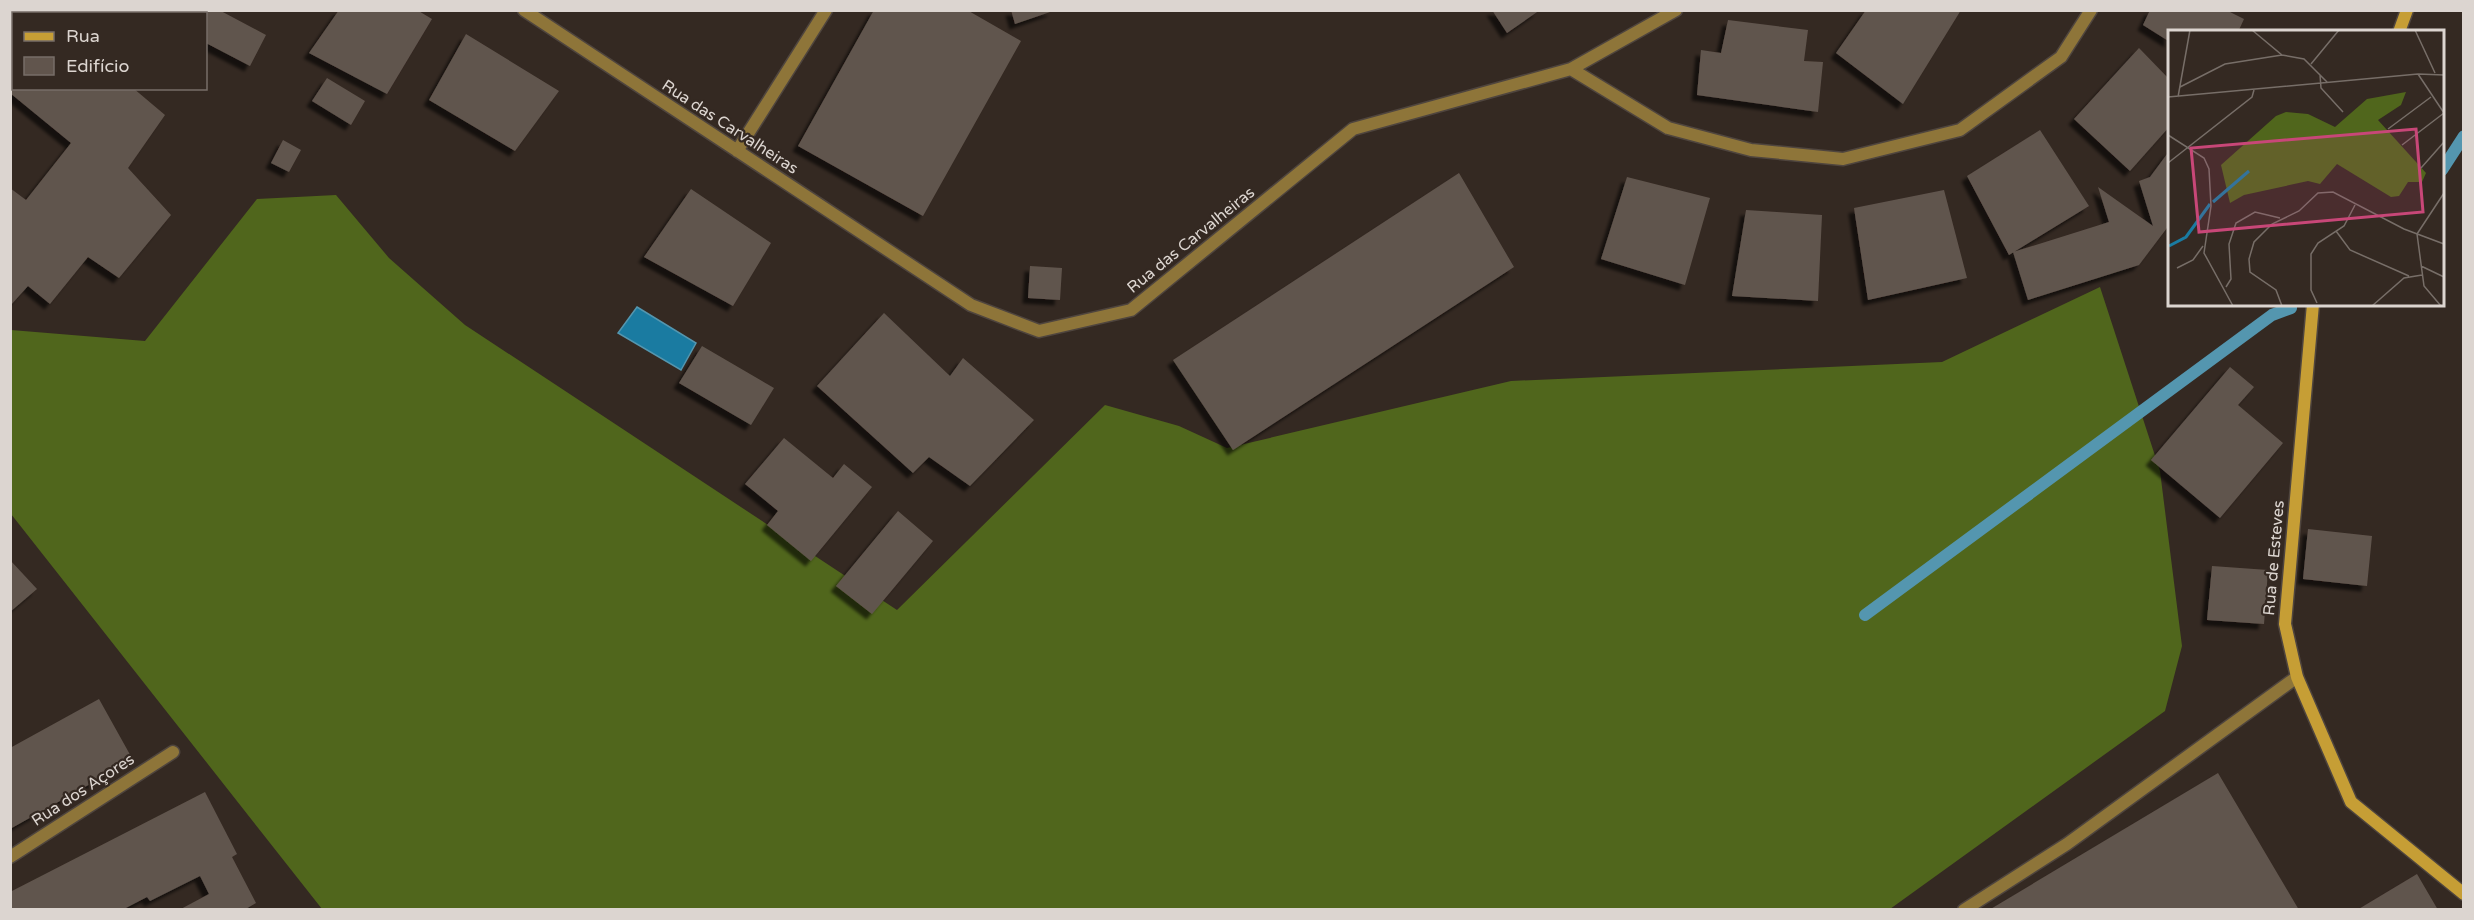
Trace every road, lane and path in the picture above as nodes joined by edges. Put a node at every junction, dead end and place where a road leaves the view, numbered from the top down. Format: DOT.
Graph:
graph roads {
  1 [pos="524,10"];
  2 [pos="826,10"];
  3 [pos="1676,10"];
  4 [pos="2091,10"];
  5 [pos="2407,10"];
  6 [pos="2400,30"];
  7 [pos="1571,69"];
  8 [pos="737,152"];
  9 [pos="2313,306"];
  10 [pos="2297,678"];
  11 [pos="173,752"];
  12 [pos="10,857"];
  13 [pos="2463,894"];
  14 [pos="1964,909"];
  1 -- 8 [label="street, Rua das Carvalheiras"];
  2 -- 8 [label="street"];
  3 -- 7 [label="street, Rua das Carvalheiras"];
  4 -- 7 [label="street"];
  5 -- 6 [label="street"];
  7 -- 8 [label="street, Rua das Carvalheiras"];
  9 -- 10 [label="street, Rua de Esteves"];
  10 -- 13 [label="street, Rua de Esteves"];
  10 -- 14 [label="street"];
  11 -- 12 [label="street, Rua dos Açores"];
}
